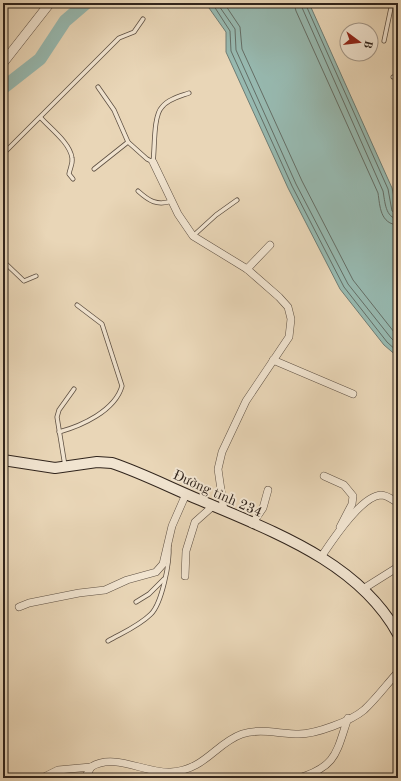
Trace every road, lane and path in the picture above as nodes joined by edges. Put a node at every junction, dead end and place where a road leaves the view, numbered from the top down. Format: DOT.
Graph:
graph roads {
  1 [pos="50,3"];
  2 [pos="392,5"];
  3 [pos="398,7"];
  4 [pos="143,19"];
  5 [pos="384,41"];
  6 [pos="3,63"];
  7 [pos="393,77"];
  8 [pos="398,77"];
  9 [pos="98,87"];
  10 [pos="189,93"];
  11 [pos="41,118"];
  12 [pos="128,142"];
  13 [pos="3,154"];
  14 [pos="153,162"];
  15 [pos="94,169"];
  16 [pos="73,179"];
  17 [pos="138,191"];
  18 [pos="237,200"];
  19 [pos="173,201"];
  20 [pos="193,236"];
  21 [pos="270,245"];
  22 [pos="3,261"];
  23 [pos="247,269"];
  24 [pos="36,276"];
  25 [pos="77,305"];
  26 [pos="273,360"];
  27 [pos="74,389"];
  28 [pos="353,394"];
  29 [pos="59,432"];
  30 [pos="3,460"];
  31 [pos="65,467"];
  32 [pos="324,476"];
  33 [pos="268,490"];
  34 [pos="186,494"];
  35 [pos="398,503"];
  36 [pos="213,506"];
  37 [pos="224,511"];
  38 [pos="252,524"];
  39 [pos="336,536"];
  40 [pos="169,539"];
  41 [pos="321,557"];
  42 [pos="398,567"];
  43 [pos="166,576"];
  44 [pos="185,576"];
  45 [pos="363,590"];
  46 [pos="136,602"];
  47 [pos="19,608"];
  48 [pos="396,628"];
  49 [pos="108,641"];
  50 [pos="398,672"];
  51 [pos="348,718"];
  52 [pos="91,767"];
  53 [pos="42,778"];
  54 [pos="85,778"];
  55 [pos="299,778"];
  1 -- 6 [label="street"];
  2 -- 3 [label="lane"];
  2 -- 5 [label="lane"];
  4 -- 11 [label="lane"];
  7 -- 8 [label="lane"];
  9 -- 12 [label="lane"];
  10 -- 14 [label="lane"];
  11 -- 13 [label="lane"];
  11 -- 16 [label="lane"];
  12 -- 14 [label="lane"];
  12 -- 15 [label="lane"];
  14 -- 19 [label="street"];
  17 -- 19 [label="lane"];
  18 -- 20 [label="lane"];
  19 -- 20 [label="street"];
  20 -- 23 [label="street"];
  21 -- 23 [label="street"];
  22 -- 24 [label="lane"];
  23 -- 26 [label="street"];
  25 -- 29 [label="lane"];
  26 -- 28 [label="street"];
  26 -- 37 [label="street"];
  27 -- 29 [label="lane"];
  29 -- 31 [label="lane"];
  30 -- 31 [label="main road, Đường tỉnh 234"];
  31 -- 34 [label="main road, Đường tỉnh 234"];
  32 -- 39 [label="street"];
  33 -- 38 [label="street"];
  34 -- 36 [label="main road, Đường tỉnh 234"];
  34 -- 40 [label="street"];
  35 -- 39 [label="street"];
  36 -- 37 [label="main road, Đường tỉnh 234"];
  36 -- 44 [label="street"];
  37 -- 38 [label="main road, Đường tỉnh 234"];
  38 -- 41 [label="main road, Đường tỉnh 234"];
  39 -- 41 [label="street"];
  40 -- 43 [label="lane"];
  40 -- 47 [label="street"];
  41 -- 45 [label="main road, Đường tỉnh 234"];
  42 -- 45 [label="street"];
  43 -- 46 [label="lane"];
  43 -- 49 [label="lane"];
  45 -- 48 [label="main road, Đường tỉnh 234"];
  50 -- 51 [label="street"];
  51 -- 52 [label="street"];
  51 -- 55 [label="street"];
  52 -- 53 [label="street"];
  52 -- 54 [label="street"];
}
